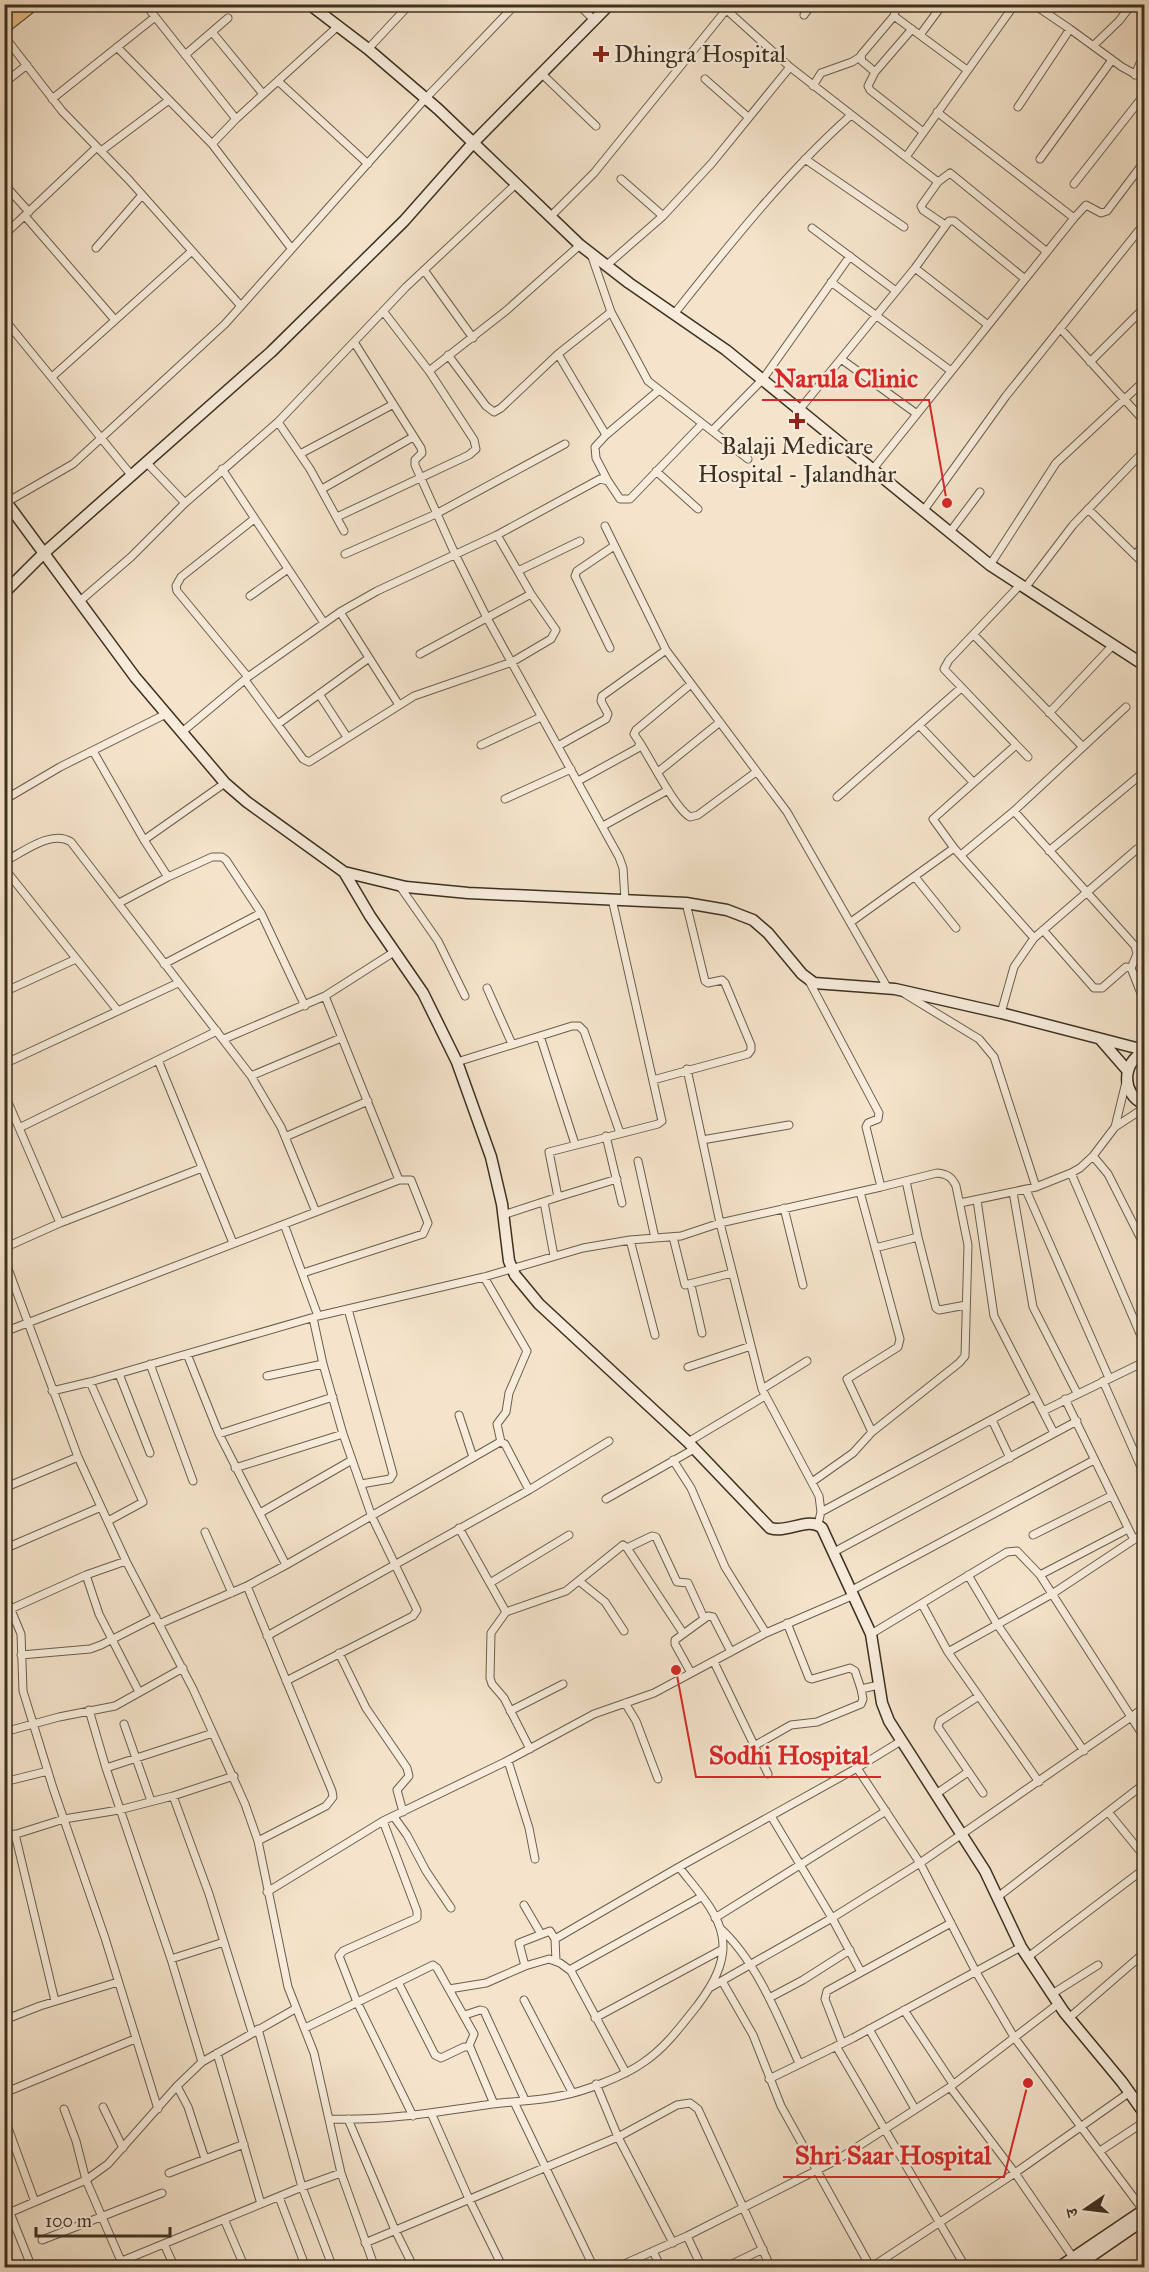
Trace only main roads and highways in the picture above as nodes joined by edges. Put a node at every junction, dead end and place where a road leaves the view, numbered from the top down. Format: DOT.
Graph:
graph roads {
  1 [pos="14,4"];
  2 [pos="32,4"];
  3 [pos="4,12"];
  4 [pos="4,26"];
  1 -- 3 [label="highway"];
  2 -- 4 [label="highway"];
}
